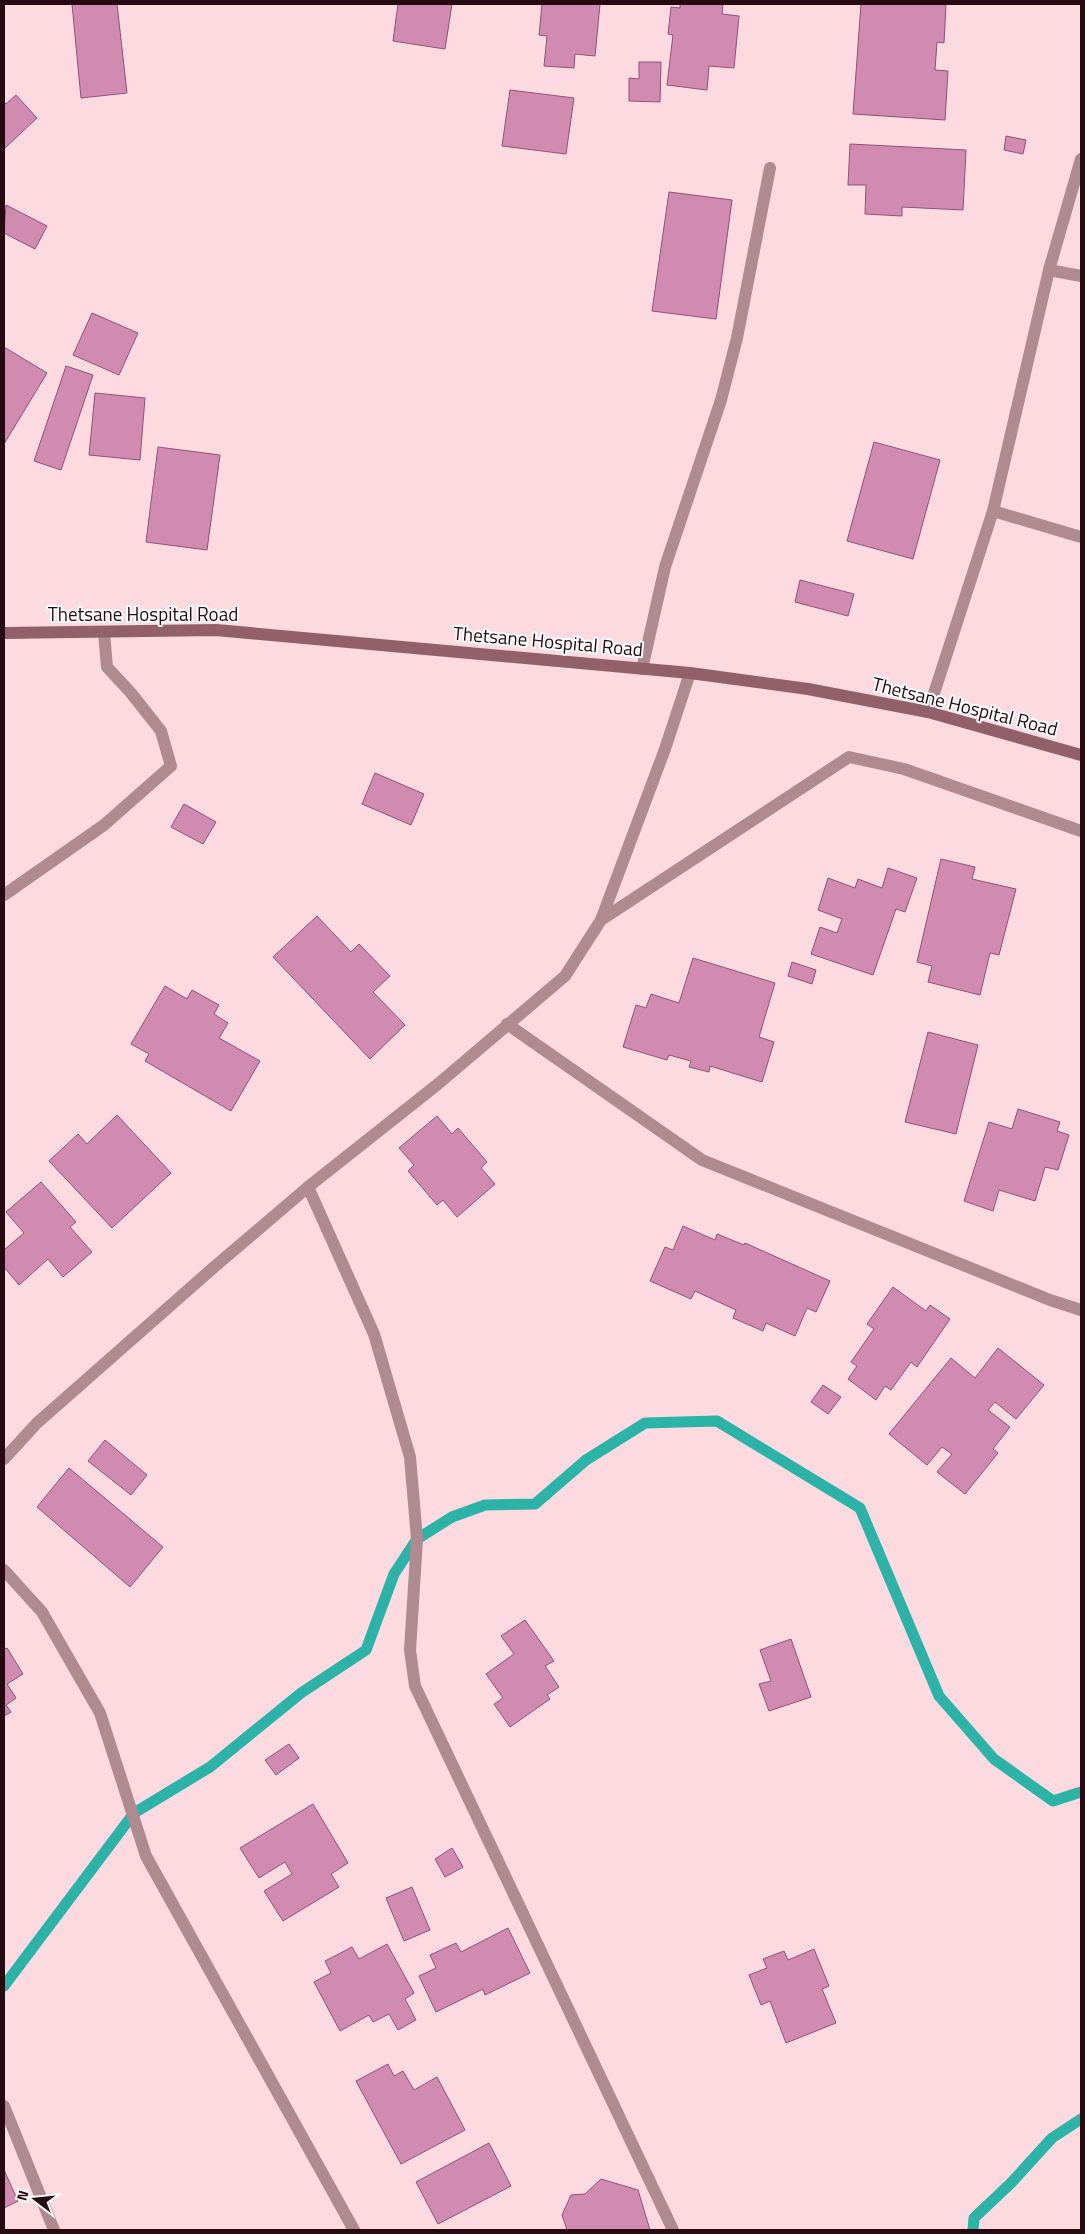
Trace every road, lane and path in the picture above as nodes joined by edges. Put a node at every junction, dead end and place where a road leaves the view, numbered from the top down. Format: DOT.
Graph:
graph roads {
  1 [pos="1081,159"];
  2 [pos="770,168"];
  3 [pos="1050,270"];
  4 [pos="1081,276"];
  5 [pos="993,512"];
  6 [pos="1081,537"];
  7 [pos="5,630"];
  8 [pos="104,633"];
  9 [pos="642,669"];
  10 [pos="690,673"];
  11 [pos="928,712"];
  12 [pos="1081,755"];
  13 [pos="1081,831"];
  14 [pos="4,895"];
  15 [pos="601,920"];
  16 [pos="507,1024"];
  17 [pos="308,1187"];
  18 [pos="1081,1310"];
  19 [pos="4,1459"];
  20 [pos="4,1570"];
  21 [pos="4,2106"];
  22 [pos="54,2230"];
  23 [pos="354,2230"];
  24 [pos="673,2230"];
  1 -- 3 [label="street"];
  2 -- 9 [label="street"];
  3 -- 4 [label="street"];
  3 -- 5 [label="street"];
  5 -- 6 [label="street"];
  5 -- 11 [label="street"];
  7 -- 8 [label="main road, Thetsane Hospital Road"];
  8 -- 9 [label="main road, Thetsane Hospital Road"];
  8 -- 14 [label="street"];
  9 -- 10 [label="main road, Thetsane Hospital Road"];
  10 -- 11 [label="main road, Thetsane Hospital Road"];
  10 -- 15 [label="street"];
  11 -- 12 [label="main road, Thetsane Hospital Road"];
  13 -- 15 [label="street"];
  15 -- 16 [label="street"];
  16 -- 17 [label="street"];
  16 -- 18 [label="street"];
  17 -- 19 [label="street"];
  17 -- 24 [label="street"];
  20 -- 23 [label="street"];
  21 -- 22 [label="street"];
}
